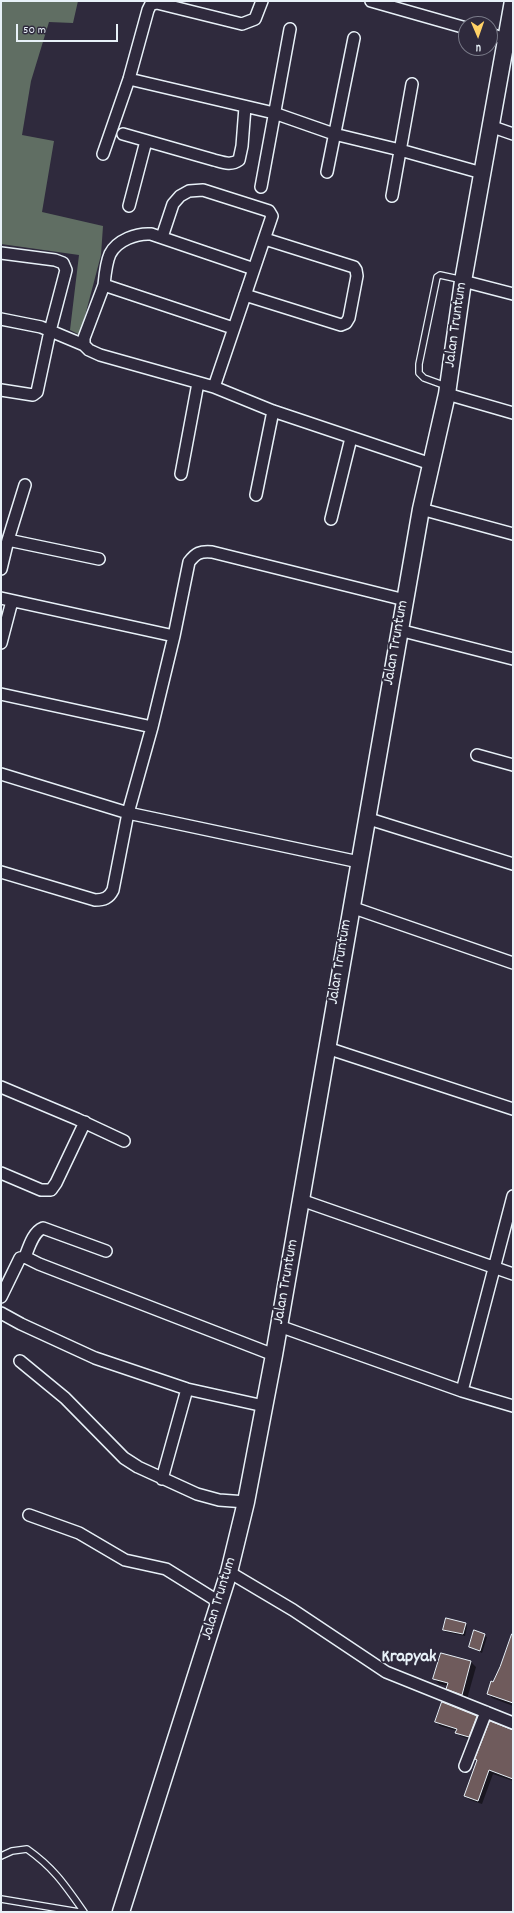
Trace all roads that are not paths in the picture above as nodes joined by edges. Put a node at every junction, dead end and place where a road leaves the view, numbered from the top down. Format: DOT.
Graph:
graph roads {
  1 [pos="262,1"];
  2 [pos="371,1"];
  3 [pos="513,1"];
  4 [pos="511,17"];
  5 [pos="458,26"];
  6 [pos="290,30"];
  7 [pos="498,36"];
  8 [pos="354,38"];
  9 [pos="496,56"];
  10 [pos="129,79"];
  11 [pos="412,84"];
  12 [pos="245,107"];
  13 [pos="274,113"];
  14 [pos="490,126"];
  15 [pos="123,134"];
  16 [pos="334,134"];
  17 [pos="513,134"];
  18 [pos="146,141"];
  19 [pos="400,150"];
  20 [pos="104,154"];
  21 [pos="327,172"];
  22 [pos="482,173"];
  23 [pos="261,187"];
  24 [pos="392,196"];
  25 [pos="129,206"];
  26 [pos="162,237"];
  27 [pos="265,238"];
  28 [pos="1,252"];
  29 [pos="254,269"];
  30 [pos="463,280"];
  31 [pos="104,285"];
  32 [pos="513,294"];
  33 [pos="245,295"];
  34 [pos="1,319"];
  35 [pos="233,328"];
  36 [pos="50,331"];
  37 [pos="84,345"];
  38 [pos="198,383"];
  39 [pos="214,387"];
  40 [pos="1,390"];
  41 [pos="447,391"];
  42 [pos="273,412"];
  43 [pos="513,413"];
  44 [pos="351,438"];
  45 [pos="431,464"];
  46 [pos="180,474"];
  47 [pos="25,485"];
  48 [pos="256,495"];
  49 [pos="421,509"];
  50 [pos="332,519"];
  51 [pos="6,534"];
  52 [pos="513,534"];
  53 [pos="99,559"];
  54 [pos="1,569"];
  55 [pos="6,600"];
  56 [pos="404,604"];
  57 [pos="399,630"];
  58 [pos="174,636"];
  59 [pos="1,643"];
  60 [pos="513,659"];
  61 [pos="1,694"];
  62 [pos="152,727"];
  63 [pos="477,755"];
  64 [pos="513,765"];
  65 [pos="1,774"];
  66 [pos="128,813"];
  67 [pos="366,818"];
  68 [pos="359,862"];
  69 [pos="513,864"];
  70 [pos="1,872"];
  71 [pos="351,907"];
  72 [pos="513,963"];
  73 [pos="327,1048"];
  74 [pos="1,1087"];
  75 [pos="513,1109"];
  76 [pos="84,1122"];
  77 [pos="124,1141"];
  78 [pos="1,1173"];
  79 [pos="513,1196"];
  80 [pos="301,1200"];
  81 [pos="106,1251"];
  82 [pos="25,1257"];
  83 [pos="494,1267"];
  84 [pos="513,1274"];
  85 [pos="1,1298"];
  86 [pos="1,1312"];
  87 [pos="279,1326"];
  88 [pos="274,1355"];
  89 [pos="20,1361"];
  90 [pos="187,1390"];
  91 [pos="462,1391"];
  92 [pos="264,1406"];
  93 [pos="513,1406"];
  94 [pos="162,1479"];
  95 [pos="246,1502"];
  96 [pos="29,1515"];
  97 [pos="229,1572"];
  98 [pos="219,1602"];
  99 [pos="486,1712"];
  100 [pos="513,1723"];
  101 [pos="465,1766"];
  102 [pos="1,1856"];
  103 [pos="1,1899"];
  104 [pos="79,1912"];
  105 [pos="84,1912"];
  106 [pos="121,1912"];
  1 -- 10 [label="street"];
  2 -- 5 [label="street"];
  3 -- 4 [label="street, Jalan Truntum"];
  4 -- 7 [label="street, Jalan Truntum"];
  6 -- 13 [label="street"];
  8 -- 16 [label="street"];
  9 -- 14 [label="street, Jalan Truntum"];
  10 -- 12 [label="street"];
  10 -- 20 [label="street"];
  11 -- 19 [label="street"];
  12 -- 13 [label="street"];
  12 -- 18 [label="street"];
  13 -- 16 [label="street"];
  13 -- 23 [label="street"];
  14 -- 17 [label="street"];
  14 -- 22 [label="street, Jalan Truntum"];
  15 -- 18 [label="street"];
  16 -- 19 [label="street"];
  16 -- 21 [label="street"];
  18 -- 25 [label="street"];
  19 -- 22 [label="street"];
  19 -- 24 [label="street"];
  22 -- 30 [label="street, Jalan Truntum"];
  26 -- 27 [label="street"];
  26 -- 29 [label="street"];
  26 -- 31 [label="street"];
  27 -- 29 [label="street"];
  27 -- 33 [label="street"];
  28 -- 36 [label="street"];
  29 -- 33 [label="street"];
  30 -- 32 [label="street"];
  30 -- 41 [label="street, Jalan Truntum"];
  30 -- 41 [label="lane"];
  31 -- 35 [label="street"];
  31 -- 37 [label="street"];
  33 -- 35 [label="street"];
  34 -- 36 [label="street"];
  35 -- 39 [label="street"];
  36 -- 37 [label="street"];
  36 -- 40 [label="street"];
  37 -- 38 [label="street"];
  38 -- 39 [label="street"];
  38 -- 46 [label="street"];
  39 -- 42 [label="street"];
  41 -- 43 [label="street"];
  41 -- 45 [label="street, Jalan Truntum"];
  42 -- 44 [label="street"];
  42 -- 48 [label="street"];
  44 -- 45 [label="street"];
  44 -- 50 [label="street"];
  45 -- 49 [label="street, Jalan Truntum"];
  47 -- 51 [label="street"];
  49 -- 52 [label="street"];
  49 -- 56 [label="street, Jalan Truntum"];
  51 -- 53 [label="street"];
  51 -- 54 [label="street"];
  55 -- 58 [label="street"];
  55 -- 59 [label="street"];
  56 -- 57 [label="street, Jalan Truntum"];
  56 -- 58 [label="street"];
  57 -- 60 [label="street"];
  57 -- 67 [label="street, Jalan Truntum"];
  58 -- 62 [label="street"];
  61 -- 62 [label="street"];
  62 -- 66 [label="street"];
  63 -- 64 [label="street"];
  65 -- 66 [label="street"];
  66 -- 68 [label="street"];
  66 -- 70 [label="street"];
  67 -- 68 [label="street, Jalan Truntum"];
  67 -- 69 [label="street"];
  68 -- 71 [label="street, Jalan Truntum"];
  71 -- 72 [label="street"];
  71 -- 73 [label="street, Jalan Truntum"];
  73 -- 75 [label="street"];
  73 -- 80 [label="street, Jalan Truntum"];
  74 -- 76 [label="street"];
  76 -- 77 [label="street"];
  76 -- 78 [label="street"];
  79 -- 83 [label="street"];
  80 -- 83 [label="street"];
  80 -- 87 [label="street, Jalan Truntum"];
  81 -- 82 [label="street"];
  82 -- 85 [label="street"];
  82 -- 88 [label="street"];
  83 -- 84 [label="street"];
  83 -- 91 [label="street"];
  86 -- 90 [label="street"];
  87 -- 88 [label="street, Jalan Truntum"];
  87 -- 91 [label="street"];
  88 -- 92 [label="street, Jalan Truntum"];
  89 -- 94 [label="street"];
  90 -- 92 [label="street"];
  90 -- 94 [label="street"];
  91 -- 93 [label="street"];
  92 -- 95 [label="street, Jalan Truntum"];
  94 -- 95 [label="street"];
  95 -- 97 [label="street, Jalan Truntum"];
  96 -- 98 [label="street"];
  97 -- 98 [label="street, Jalan Truntum"];
  97 -- 99 [label="street"];
  98 -- 106 [label="street, Jalan Truntum"];
  99 -- 100 [label="street"];
  99 -- 101 [label="street"];
  102 -- 105 [label="lane"];
  103 -- 104 [label="lane"];
}
